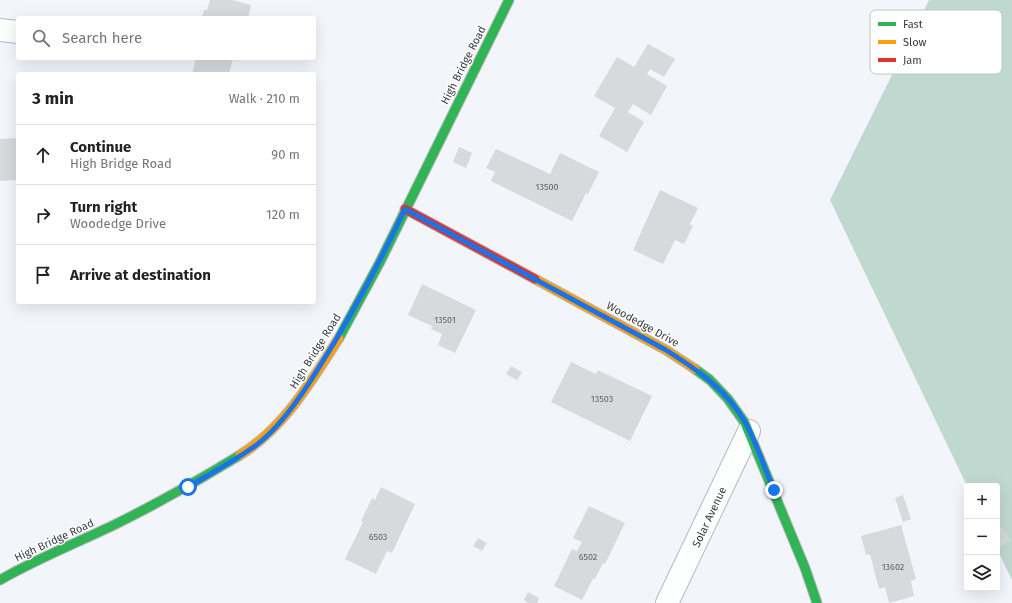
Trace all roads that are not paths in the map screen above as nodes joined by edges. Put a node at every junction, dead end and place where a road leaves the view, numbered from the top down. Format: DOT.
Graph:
graph roads {
  1 [pos="509,0"];
  2 [pos="0,30"];
  3 [pos="16,32"];
  4 [pos="405,209"];
  5 [pos="749,431"];
  6 [pos="0,580"];
  7 [pos="667,603"];
  8 [pos="817,603"];
  1 -- 4 [label="street, High Bridge Road"];
  2 -- 3 [label="street"];
  4 -- 5 [label="street, Woodedge Drive"];
  4 -- 6 [label="street, High Bridge Road"];
  5 -- 7 [label="street, Solar Avenue"];
  5 -- 8 [label="street, Woodedge Drive"];
}
